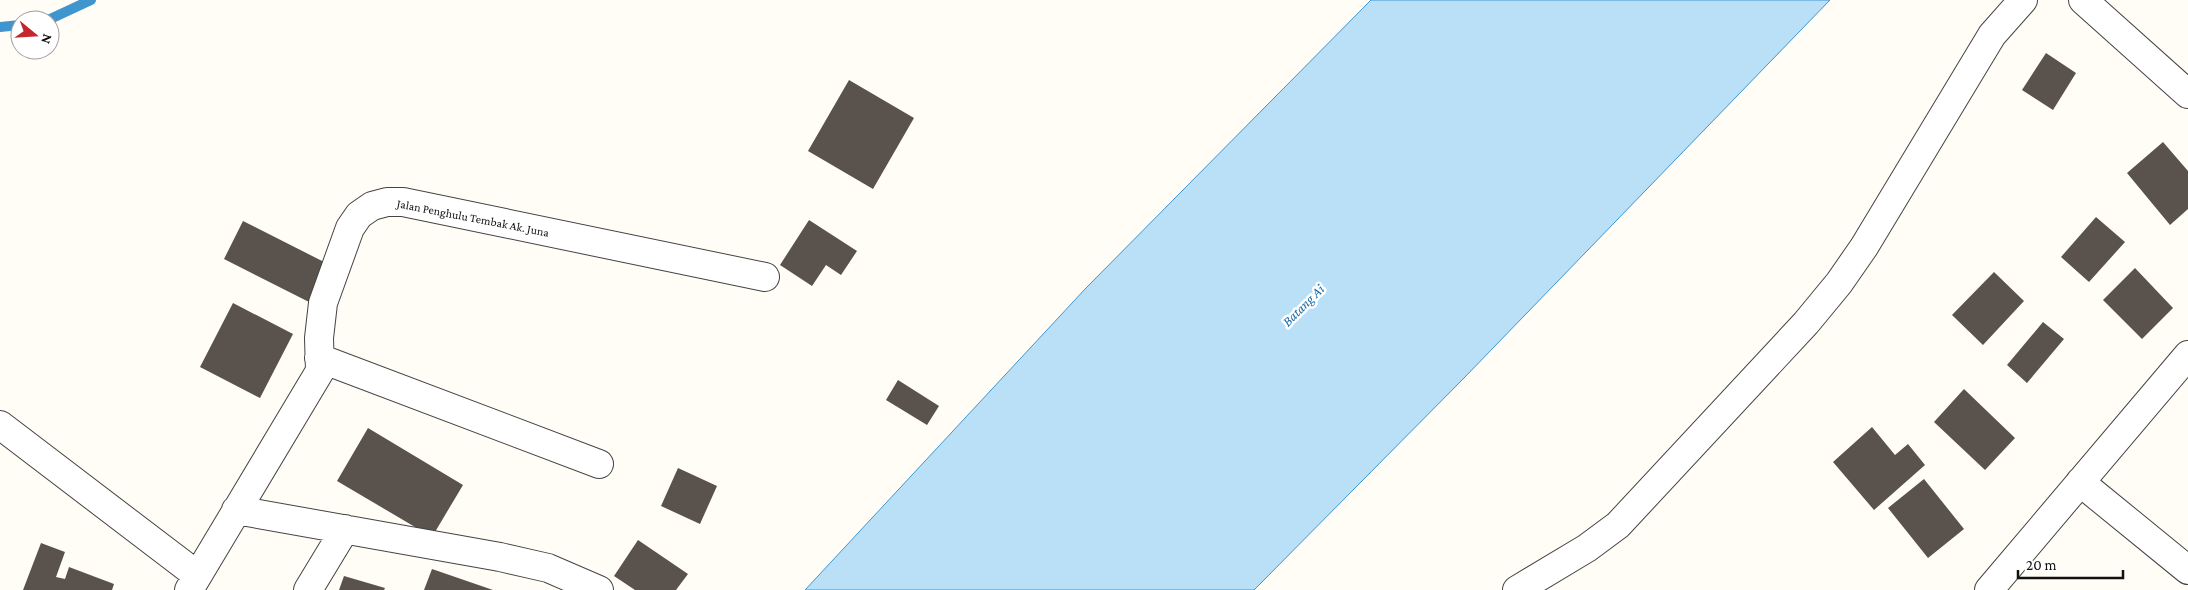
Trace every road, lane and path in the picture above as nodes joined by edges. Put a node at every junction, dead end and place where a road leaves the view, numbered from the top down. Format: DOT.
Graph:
graph roads {
  1 [pos="2023,0"];
  2 [pos="2083,0"];
  3 [pos="2188,94"];
  4 [pos="765,277"];
  5 [pos="2188,355"];
  6 [pos="319,358"];
  7 [pos="0,425"];
  8 [pos="599,464"];
  9 [pos="2080,482"];
  10 [pos="236,510"];
  11 [pos="345,529"];
  12 [pos="2188,570"];
  13 [pos="191,586"];
  14 [pos="308,590"];
  15 [pos="599,590"];
  16 [pos="1517,590"];
  17 [pos="1989,590"];
  1 -- 16 [label="street"];
  2 -- 3 [label="street"];
  4 -- 6 [label="street, Jalan Penghulu Tembak Ak. Juna"];
  5 -- 9 [label="street"];
  6 -- 8 [label="street"];
  6 -- 10 [label="street, Jalan Penghulu Tembak Ak. Juna"];
  7 -- 13 [label="street"];
  9 -- 12 [label="street"];
  9 -- 17 [label="street"];
  10 -- 11 [label="street"];
  10 -- 13 [label="street, Jalan Penghulu Tembak Ak. Juna"];
  11 -- 14 [label="street"];
  11 -- 15 [label="street"];
}
